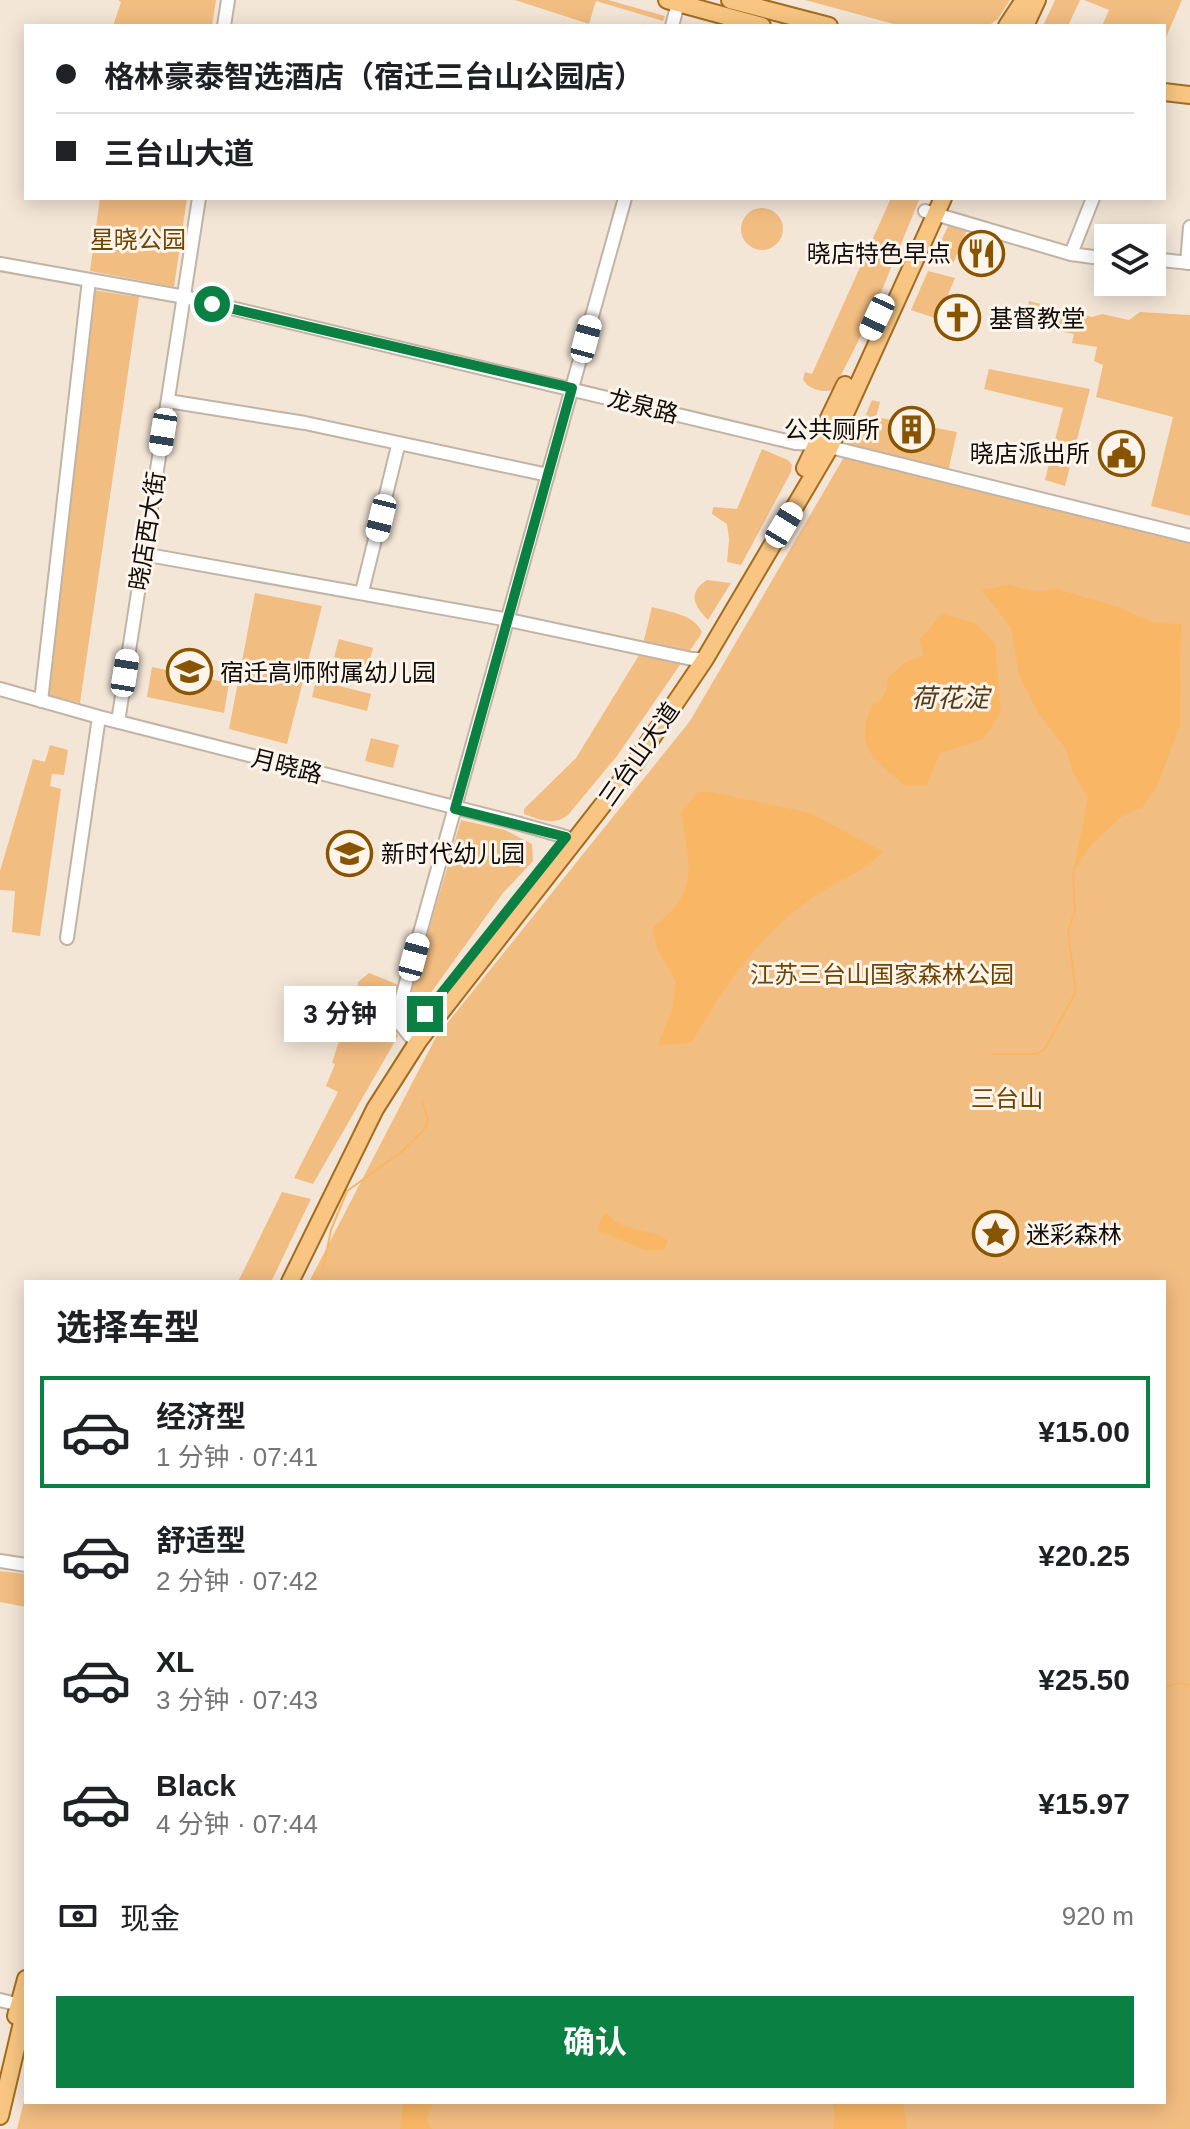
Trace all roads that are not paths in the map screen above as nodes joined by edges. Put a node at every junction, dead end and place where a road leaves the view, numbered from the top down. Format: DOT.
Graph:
graph roads {
  1 [pos="228,0"];
  2 [pos="730,0"];
  3 [pos="1025,0"];
  4 [pos="1037,0"];
  5 [pos="675,1"];
  6 [pos="224,24"];
  7 [pos="672,24"];
  8 [pos="755,24"];
  9 [pos="821,24"];
  10 [pos="1008,24"];
  11 [pos="1015,24"];
  12 [pos="1026,24"];
  13 [pos="1166,92"];
  14 [pos="1190,95"];
  15 [pos="199,200"];
  16 [pos="624,200"];
  17 [pos="1092,200"];
  18 [pos="931,208"];
  19 [pos="1190,227"];
  20 [pos="1071,254"];
  21 [pos="1094,257"];
  22 [pos="1166,261"];
  23 [pos="1188,263"];
  24 [pos="0,264"];
  25 [pos="89,280"];
  26 [pos="185,297"];
  27 [pos="572,388"];
  28 [pos="168,401"];
  29 [pos="824,445"];
  30 [pos="398,446"];
  31 [pos="548,475"];
  32 [pos="1190,536"];
  33 [pos="143,554"];
  34 [pos="362,592"];
  35 [pos="509,620"];
  36 [pos="698,659"];
  37 [pos="0,689"];
  38 [pos="41,701"];
  39 [pos="99,717"];
  40 [pos="118,722"];
  41 [pos="455,809"];
  42 [pos="570,841"];
  43 [pos="67,938"];
  44 [pos="414,1038"];
  45 [pos="279,1280"];
  46 [pos="291,1280"];
  47 [pos="0,1558"];
  48 [pos="24,1559"];
  49 [pos="24,1564"];
  50 [pos="0,2000"];
  51 [pos="23,2006"];
  52 [pos="0,2088"];
  53 [pos="0,2116"];
  1 -- 6 [label="street"];
  2 -- 9 [label="main road"];
  3 -- 10 [label="main road"];
  3 -- 11 [label="main road"];
  4 -- 12 [label="main road"];
  5 -- 7 [label="street"];
  5 -- 8 [label="main road"];
  13 -- 14 [label="main road"];
  15 -- 26 [label="street, 晓店西大街"];
  16 -- 27 [label="street"];
  17 -- 20 [label="street"];
  18 -- 20 [label="street"];
  18 -- 29 [label="main road, 三台山大道"];
  19 -- 23 [label="street"];
  20 -- 21 [label="street"];
  22 -- 23 [label="street"];
  24 -- 25 [label="street, 龙泉路"];
  25 -- 26 [label="street, 龙泉路"];
  25 -- 38 [label="street"];
  26 -- 27 [label="street, 龙泉路"];
  26 -- 28 [label="street, 晓店西大街"];
  27 -- 29 [label="street, 龙泉路"];
  27 -- 31 [label="street"];
  28 -- 30 [label="street"];
  28 -- 33 [label="street, 晓店西大街"];
  29 -- 32 [label="street, 龙泉路"];
  29 -- 36 [label="main road, 三台山大道"];
  30 -- 31 [label="street"];
  30 -- 34 [label="street"];
  31 -- 35 [label="street"];
  33 -- 34 [label="street"];
  33 -- 40 [label="street, 晓店西大街"];
  34 -- 35 [label="street"];
  35 -- 36 [label="street"];
  35 -- 41 [label="street"];
  36 -- 42 [label="main road, 三台山大道"];
  37 -- 38 [label="street, 月晓路"];
  38 -- 39 [label="street, 月晓路"];
  39 -- 40 [label="street, 月晓路"];
  39 -- 43 [label="street"];
  40 -- 41 [label="street, 月晓路"];
  41 -- 42 [label="street, 月晓路"];
  41 -- 44 [label="street"];
  42 -- 44 [label="main road, 三台山大道"];
  44 -- 45 [label="main road, 三台山大道"];
  44 -- 46 [label="main road, 三台山大道"];
  47 -- 48 [label="street"];
  47 -- 49 [label="street"];
  50 -- 51 [label="street"];
  51 -- 52 [label="main road"];
  51 -- 53 [label="main road"];
}
